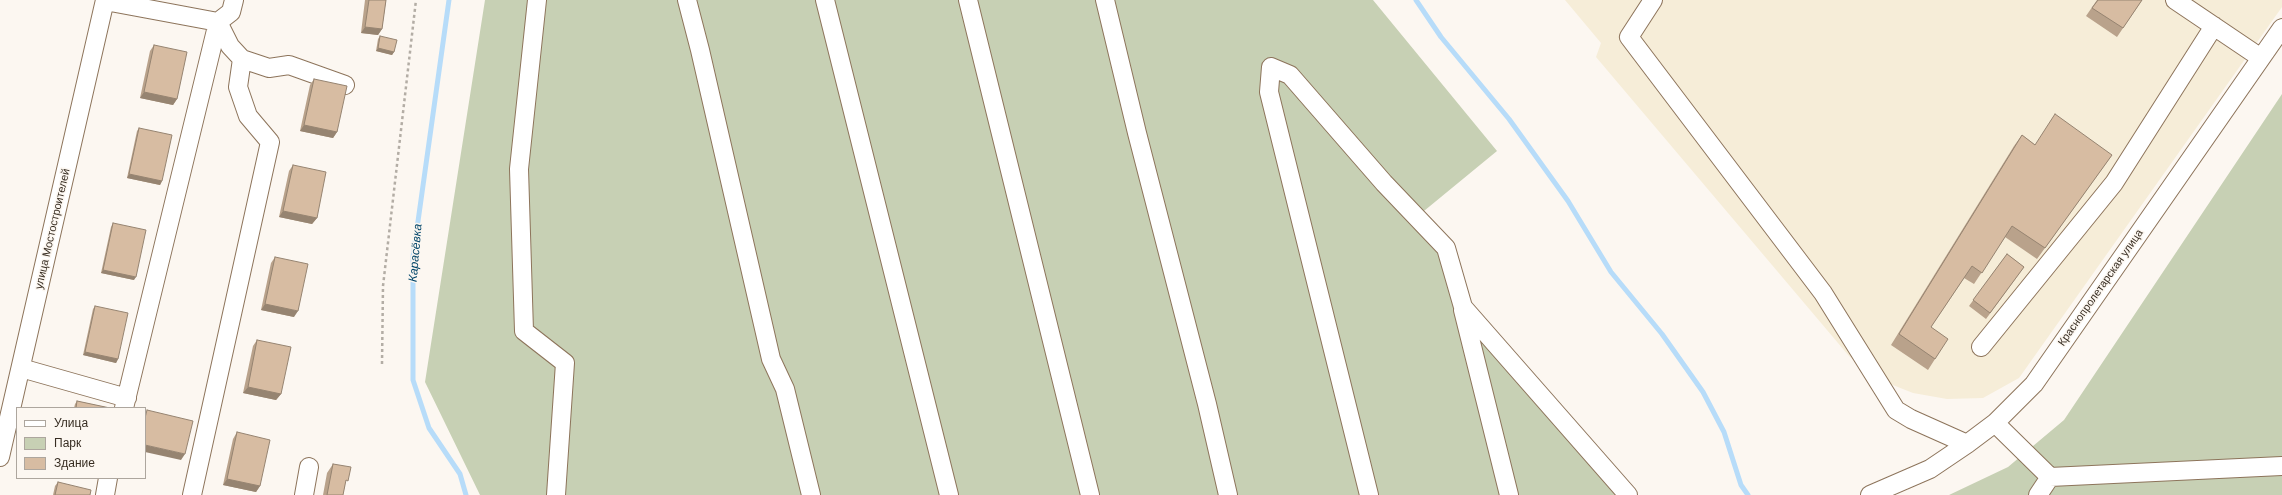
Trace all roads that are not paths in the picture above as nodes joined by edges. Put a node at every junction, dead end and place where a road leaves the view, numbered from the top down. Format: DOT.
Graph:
graph roads {
  1 [pos="105,0"];
  2 [pos="234,0"];
  3 [pos="537,0"];
  4 [pos="687,0"];
  5 [pos="825,0"];
  6 [pos="968,0"];
  7 [pos="1105,0"];
  8 [pos="1653,0"];
  9 [pos="2175,0"];
  10 [pos="218,22"];
  11 [pos="2214,26"];
  12 [pos="2282,28"];
  13 [pos="2261,58"];
  14 [pos="242,59"];
  15 [pos="345,85"];
  16 [pos="1463,307"];
  17 [pos="1981,347"];
  18 [pos="21,368"];
  19 [pos="125,403"];
  20 [pos="1995,423"];
  21 [pos="1967,444"];
  22 [pos="0,457"];
  23 [pos="2282,466"];
  24 [pos="309,467"];
  25 [pos="2050,477"];
  26 [pos="108,479"];
  27 [pos="105,495"];
  28 [pos="192,495"];
  29 [pos="304,495"];
  30 [pos="556,495"];
  31 [pos="811,495"];
  32 [pos="949,495"];
  33 [pos="1090,495"];
  34 [pos="1228,495"];
  35 [pos="1369,495"];
  36 [pos="1509,495"];
  37 [pos="1628,495"];
  38 [pos="1870,495"];
  39 [pos="2038,495"];
  1 -- 10 [label="street"];
  1 -- 18 [label="street, улица Мостостроителей"];
  2 -- 10 [label="street"];
  3 -- 30 [label="street"];
  4 -- 31 [label="street"];
  5 -- 32 [label="street"];
  6 -- 33 [label="street"];
  7 -- 34 [label="street"];
  8 -- 21 [label="street"];
  9 -- 11 [label="street"];
  10 -- 14 [label="street"];
  10 -- 19 [label="street"];
  11 -- 13 [label="street"];
  11 -- 17 [label="street"];
  12 -- 13 [label="street, Краснопролетарская улица"];
  13 -- 20 [label="street, Краснопролетарская улица"];
  14 -- 15 [label="street"];
  14 -- 28 [label="street"];
  16 -- 35 [label="street"];
  16 -- 36 [label="street"];
  16 -- 37 [label="street"];
  18 -- 19 [label="street"];
  18 -- 22 [label="street, улица Мостостроителей"];
  20 -- 21 [label="street, Краснопролетарская улица"];
  20 -- 25 [label="street"];
  21 -- 38 [label="street, Краснопролетарская улица"];
  23 -- 25 [label="street"];
  24 -- 29 [label="street"];
  25 -- 39 [label="street"];
  26 -- 27 [label="street"];
}
